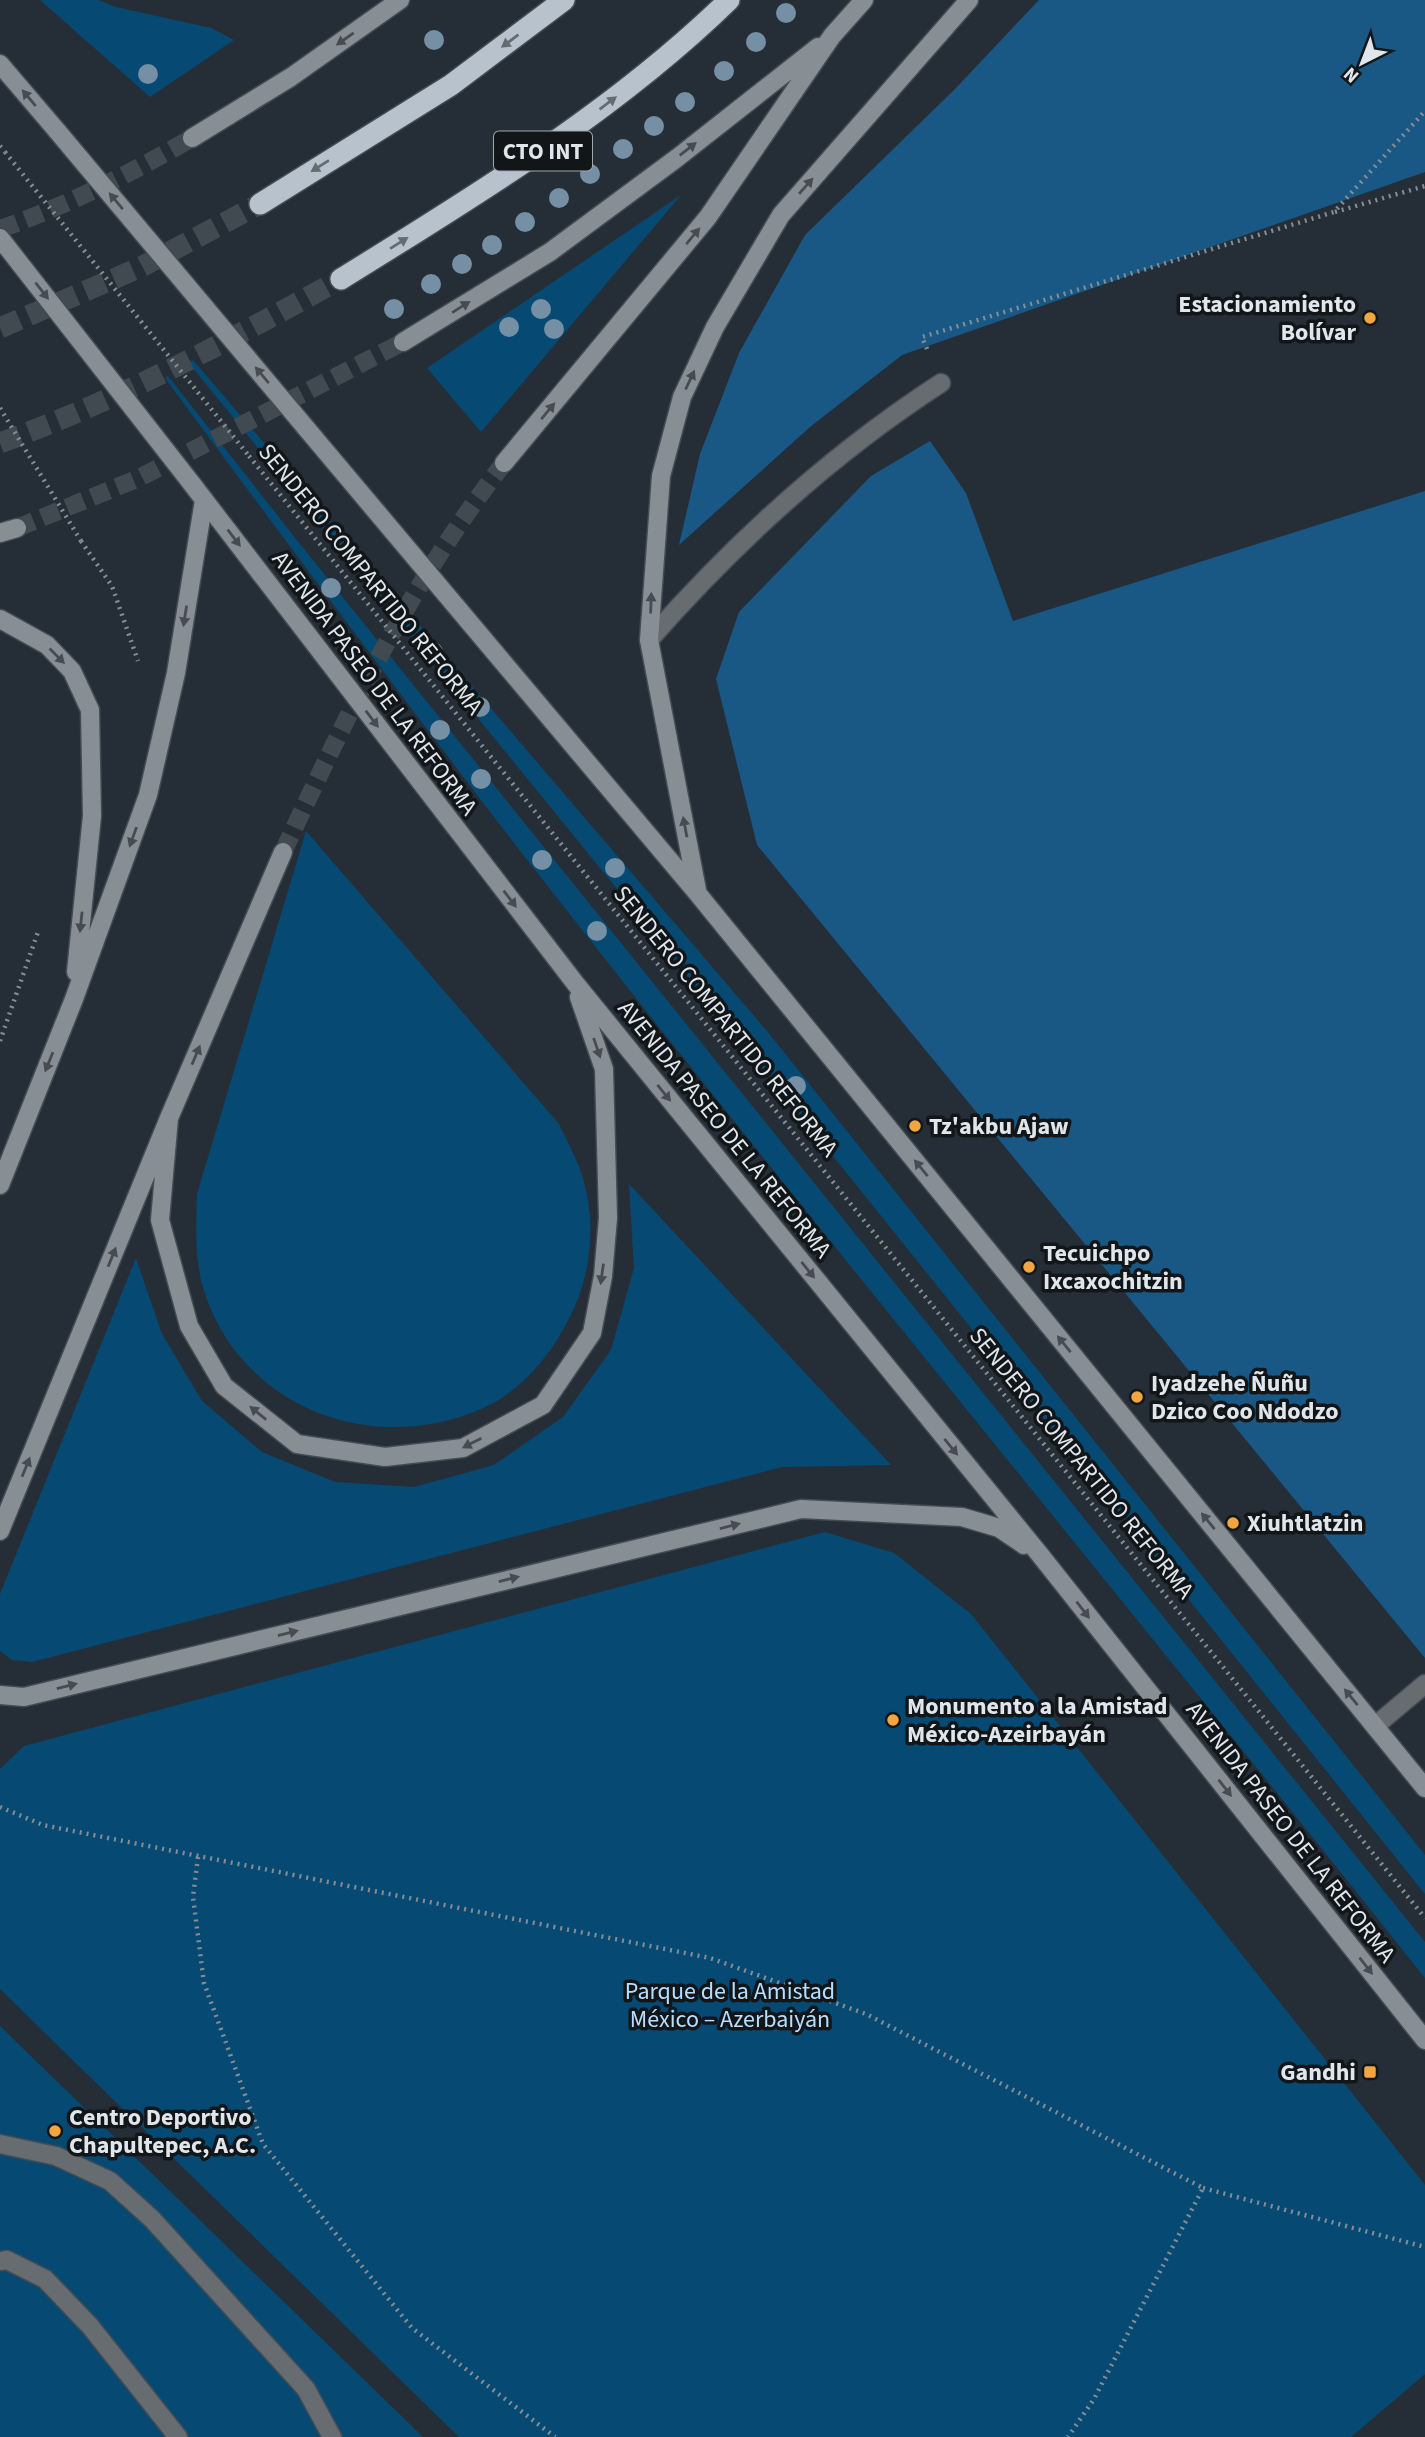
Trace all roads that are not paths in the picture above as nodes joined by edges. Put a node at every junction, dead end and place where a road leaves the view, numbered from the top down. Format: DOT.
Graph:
graph roads {
  1 [pos="400,0"];
  2 [pos="564,0"];
  3 [pos="729,0"];
  4 [pos="864,0"];
  5 [pos="970,0"];
  6 [pos="832,36"];
  7 [pos="0,64"];
  8 [pos="192,138"];
  9 [pos="260,204"];
  10 [pos="0,237"];
  11 [pos="341,279"];
  12 [pos="403,342"];
  13 [pos="941,383"];
  14 [pos="504,463"];
  15 [pos="204,500"];
  16 [pos="0,619"];
  17 [pos="649,640"];
  18 [pos="283,852"];
  19 [pos="698,894"];
  20 [pos="575,984"];
  21 [pos="74,999"];
  22 [pos="169,1118"];
  23 [pos="0,1185"];
  24 [pos="0,1531"];
  25 [pos="1041,1556"];
  26 [pos="1425,1684"];
  27 [pos="0,1695"];
  28 [pos="1375,1726"];
  29 [pos="1425,1788"];
  30 [pos="1425,2040"];
  31 [pos="0,2144"];
  32 [pos="0,2261"];
  33 [pos="178,2437"];
  34 [pos="332,2437"];
  1 -- 8 [label="main road, one-way"];
  2 -- 9 [label="highway, one-way"];
  11 -- 3 [label="highway, CTO INT, one-way"];
  4 -- 6 [label="main road"];
  17 -- 5 [label="main road, one-way"];
  12 -- 6 [label="main road, one-way"];
  14 -- 6 [label="main road, one-way"];
  19 -- 7 [label="main road, one-way, bridge"];
  10 -- 15 [label="main road, AVENIDA PASEO DE LA REFORMA, one-way, bridge"];
  13 -- 17 [label="lane"];
  15 -- 20 [label="main road, AVENIDA PASEO DE LA REFORMA, one-way"];
  15 -- 21 [label="main road, one-way"];
  16 -- 21 [label="main road, one-way"];
  19 -- 17 [label="main road, one-way"];
  22 -- 18 [label="main road, one-way"];
  28 -- 19 [label="main road, one-way"];
  20 -- 22 [label="main road, one-way"];
  20 -- 25 [label="main road, AVENIDA PASEO DE LA REFORMA, one-way"];
  21 -- 23 [label="main road, one-way"];
  24 -- 22 [label="main road, one-way"];
  27 -- 25 [label="main road, one-way"];
  25 -- 30 [label="main road, AVENIDA PASEO DE LA REFORMA, one-way"];
  26 -- 28 [label="lane"];
  28 -- 29 [label="main road"];
  31 -- 34 [label="lane"];
  32 -- 33 [label="lane"];
}
